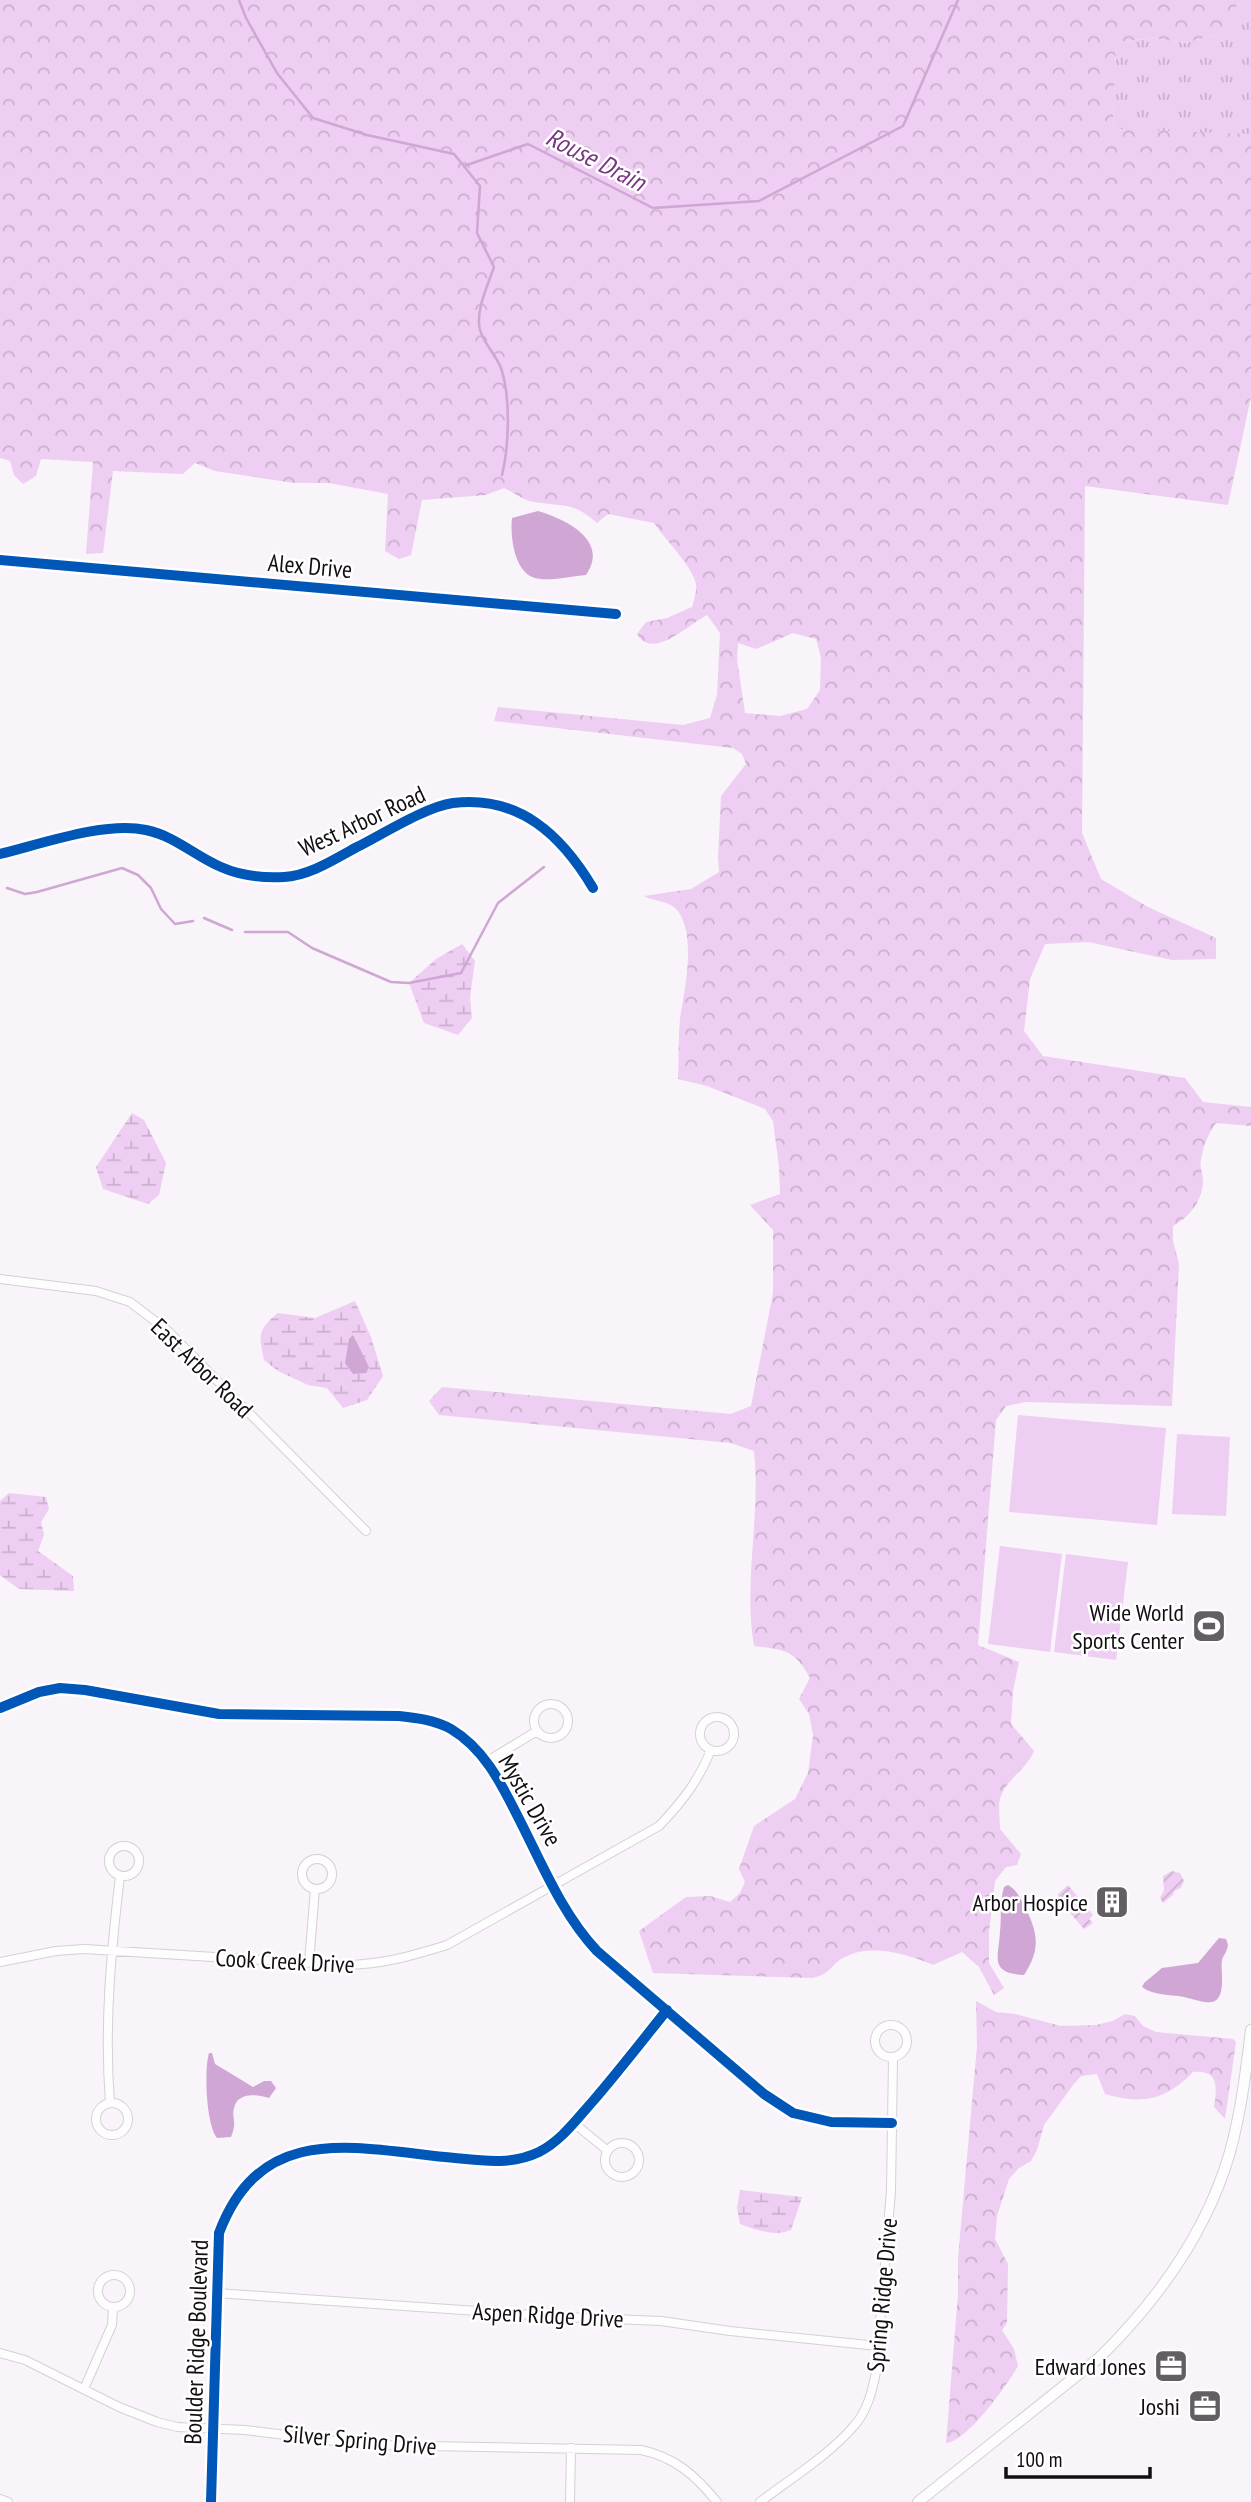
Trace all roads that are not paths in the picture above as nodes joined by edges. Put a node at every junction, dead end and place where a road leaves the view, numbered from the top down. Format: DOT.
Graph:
graph roads {
  1 [pos="0,560"];
  2 [pos="616,614"];
  3 [pos="0,854"];
  4 [pos="593,888"];
  5 [pos="0,1279"];
  6 [pos="366,1531"];
  7 [pos="0,1708"];
  8 [pos="537,1731"];
  9 [pos="711,1750"];
  10 [pos="486,1762"];
  11 [pos="120,1877"];
  12 [pos="554,1886"];
  13 [pos="315,1889"];
  14 [pos="111,1951"];
  15 [pos="0,1962"];
  16 [pos="309,1963"];
  17 [pos="667,2010"];
  18 [pos="1251,2031"];
  19 [pos="893,2058"];
  20 [pos="110,2103"];
  21 [pos="892,2123"];
  22 [pos="575,2124"];
  23 [pos="608,2151"];
  24 [pos="216,2293"];
  25 [pos="113,2308"];
  26 [pos="878,2346"];
  27 [pos="0,2353"];
  28 [pos="84,2389"];
  29 [pos="213,2428"];
  30 [pos="571,2448"];
  31 [pos="0,2498"];
  32 [pos="8,2502"];
  33 [pos="211,2502"];
  34 [pos="570,2502"];
  35 [pos="717,2502"];
  36 [pos="760,2502"];
  37 [pos="918,2502"];
  1 -- 2 [label="street, Alex Drive"];
  3 -- 4 [label="street, West Arbor Road"];
  5 -- 6 [label="street, East Arbor Road"];
  7 -- 10 [label="street, Mystic Drive"];
  8 -- 8 [label="street"];
  8 -- 10 [label="street"];
  9 -- 9 [label="street"];
  9 -- 12 [label="street, Cook Creek Drive"];
  10 -- 12 [label="street, Mystic Drive"];
  11 -- 14 [label="street"];
  12 -- 16 [label="street, Cook Creek Drive"];
  12 -- 17 [label="street, Mystic Drive"];
  13 -- 16 [label="street"];
  14 -- 15 [label="street, Cook Creek Drive"];
  14 -- 16 [label="street, Cook Creek Drive"];
  14 -- 20 [label="street"];
  17 -- 21 [label="street, Mystic Drive"];
  17 -- 22 [label="street, Boulder Ridge Boulevard"];
  18 -- 37 [label="street"];
  19 -- 19 [label="street"];
  19 -- 21 [label="street, Spring Ridge Drive"];
  20 -- 20 [label="street"];
  21 -- 26 [label="street, Spring Ridge Drive"];
  22 -- 23 [label="street"];
  22 -- 24 [label="street, Boulder Ridge Boulevard"];
  23 -- 23 [label="street"];
  24 -- 26 [label="street, Aspen Ridge Drive"];
  24 -- 29 [label="street, Boulder Ridge Boulevard"];
  25 -- 25 [label="street"];
  25 -- 28 [label="street"];
  26 -- 36 [label="street, Spring Ridge Drive"];
  27 -- 28 [label="street, Silver Spring Drive"];
  28 -- 29 [label="street, Silver Spring Drive"];
  29 -- 30 [label="street, Silver Spring Drive"];
  29 -- 33 [label="street, Boulder Ridge Boulevard"];
  30 -- 34 [label="street"];
  30 -- 35 [label="street, Silver Spring Drive"];
  31 -- 32 [label="street"];
}
